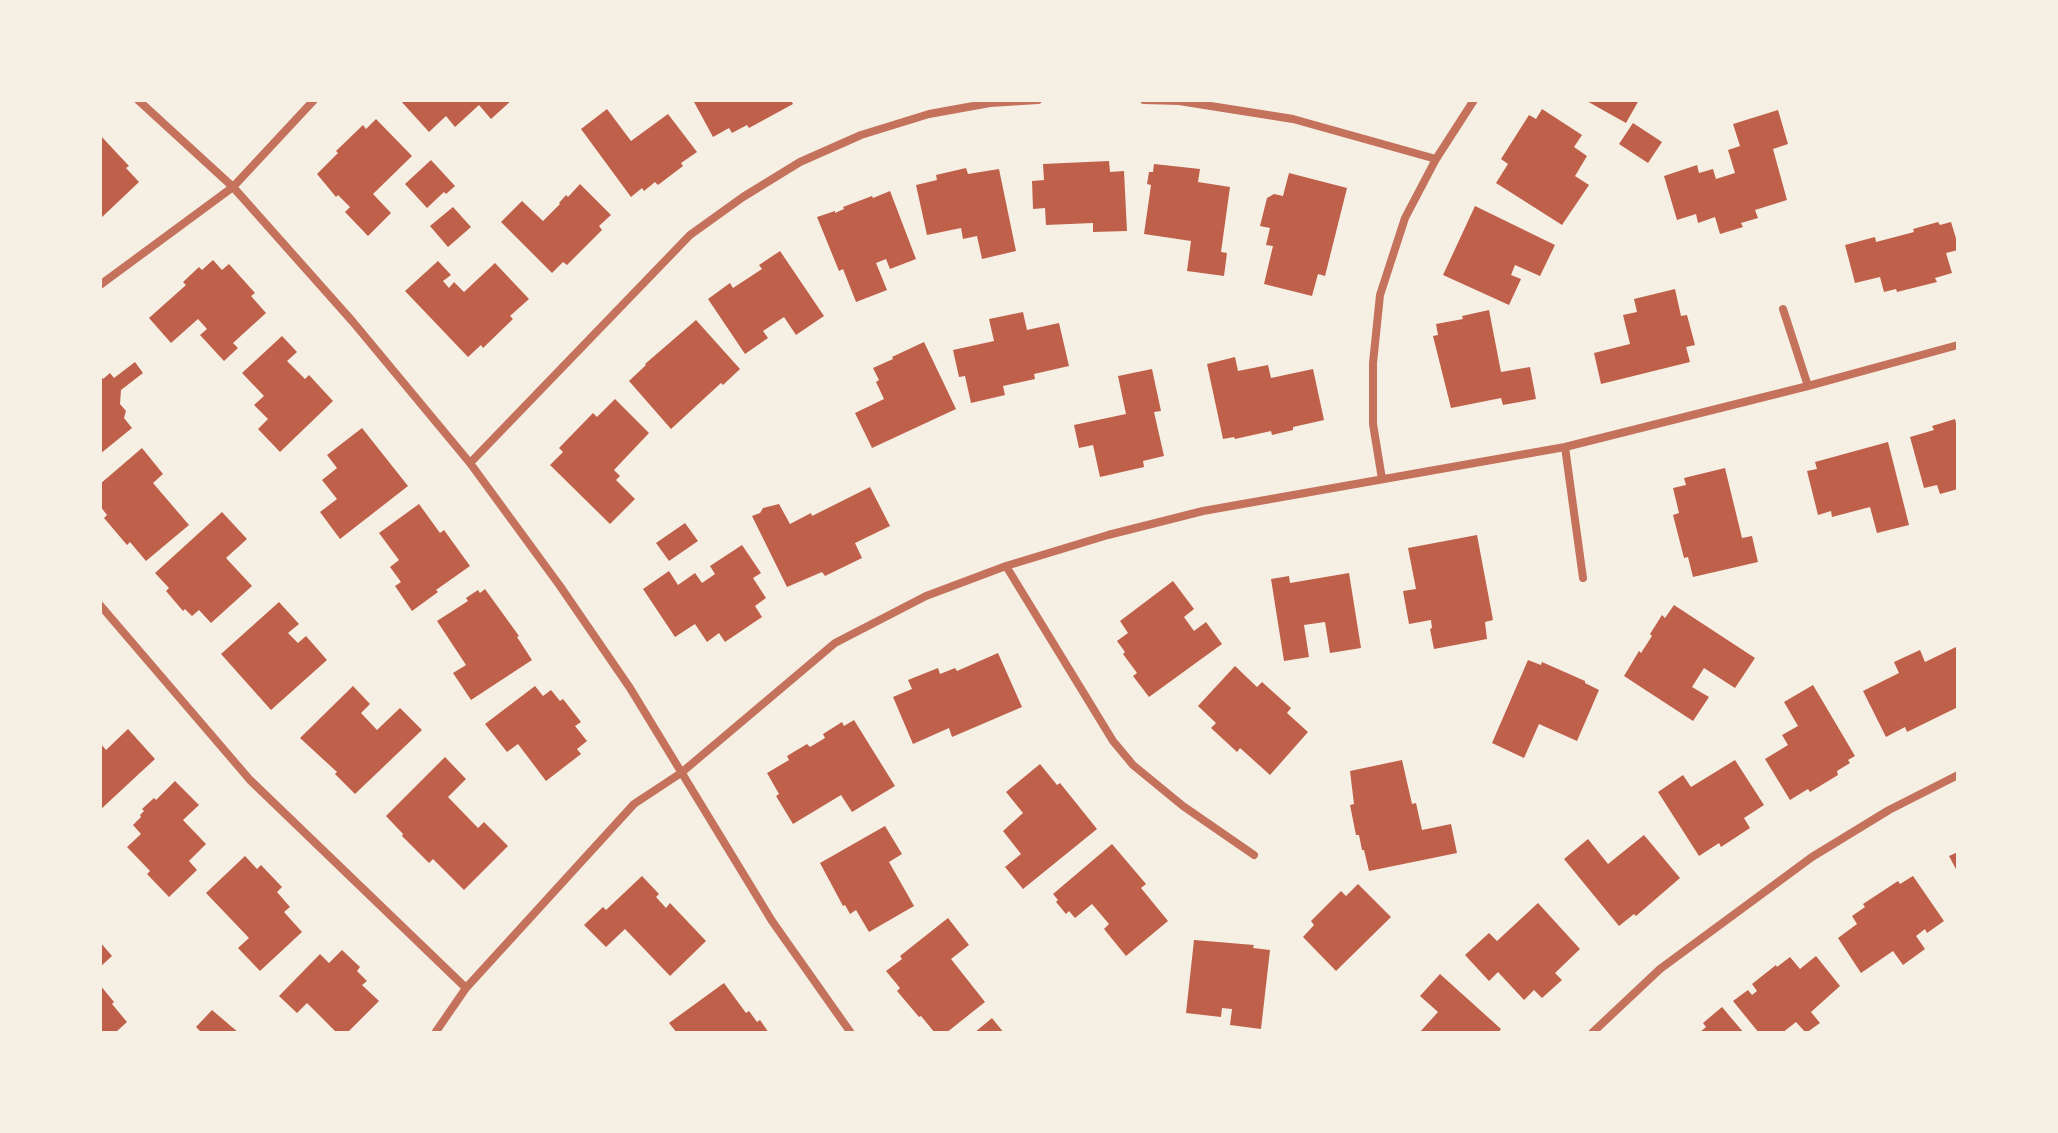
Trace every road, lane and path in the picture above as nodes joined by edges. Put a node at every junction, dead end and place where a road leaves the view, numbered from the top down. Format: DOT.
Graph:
graph roads {
  1 [pos="138,100"];
  2 [pos="314,100"];
  3 [pos="1038,100"];
  4 [pos="1144,100"];
  5 [pos="1474,100"];
  6 [pos="1436,159"];
  7 [pos="233,187"];
  8 [pos="100,285"];
  9 [pos="1783,309"];
  10 [pos="1958,345"];
  11 [pos="1808,386"];
  12 [pos="1565,447"];
  13 [pos="470,463"];
  14 [pos="1382,479"];
  15 [pos="1006,566"];
  16 [pos="1583,578"];
  17 [pos="100,605"];
  18 [pos="681,773"];
  19 [pos="1958,775"];
  20 [pos="1254,855"];
  21 [pos="466,988"];
  22 [pos="435,1033"];
  23 [pos="851,1033"];
  24 [pos="1592,1033"];
  1 -- 7 [label="street"];
  2 -- 7 [label="street"];
  3 -- 13 [label="street"];
  4 -- 6 [label="street"];
  5 -- 6 [label="street"];
  6 -- 14 [label="street"];
  7 -- 8 [label="street"];
  7 -- 13 [label="street"];
  9 -- 11 [label="street"];
  10 -- 11 [label="street"];
  11 -- 12 [label="street"];
  12 -- 14 [label="street"];
  12 -- 16 [label="street"];
  13 -- 18 [label="street"];
  14 -- 15 [label="street"];
  15 -- 18 [label="street"];
  15 -- 20 [label="street"];
  17 -- 21 [label="street"];
  18 -- 21 [label="street"];
  18 -- 23 [label="street"];
  19 -- 24 [label="street"];
  21 -- 22 [label="street"];
}
